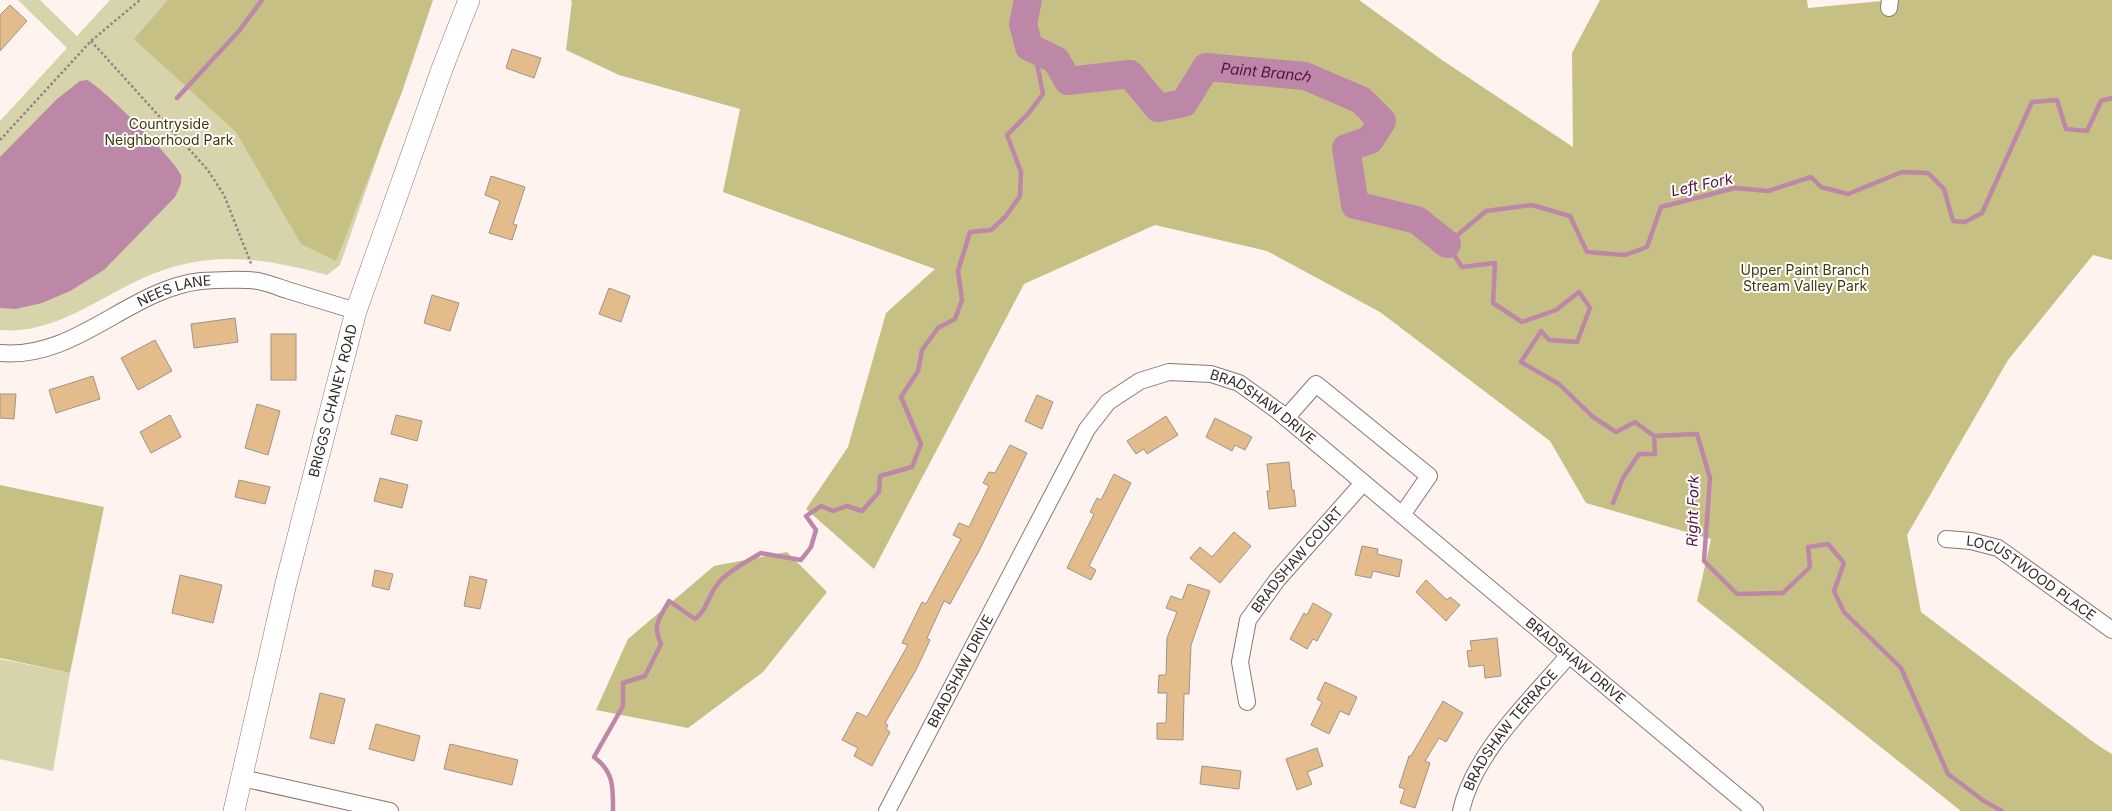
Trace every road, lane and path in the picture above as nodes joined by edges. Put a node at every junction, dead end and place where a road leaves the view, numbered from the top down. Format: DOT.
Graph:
graph roads {
  1 [pos="140,0"];
  2 [pos="469,0"];
  3 [pos="92,41"];
  4 [pos="0,140"];
  5 [pos="258,281"];
  6 [pos="356,311"];
  7 [pos="0,353"];
  8 [pos="1286,418"];
  9 [pos="1363,483"];
  10 [pos="1402,515"];
  11 [pos="1946,539"];
  12 [pos="2112,630"];
  13 [pos="1569,655"];
  14 [pos="1247,702"];
  15 [pos="242,778"];
  16 [pos="234,811"];
  17 [pos="390,811"];
  18 [pos="886,811"];
  19 [pos="1461,811"];
  20 [pos="1754,811"];
  1 -- 3 [label="path"];
  2 -- 6 [label="main road, BRIGGS CHANEY ROAD"];
  3 -- 4 [label="path"];
  3 -- 5 [label="path"];
  5 -- 6 [label="street, NEES LANE"];
  5 -- 7 [label="street, NEES LANE"];
  6 -- 15 [label="main road, BRIGGS CHANEY ROAD"];
  8 -- 9 [label="street, BRADSHAW DRIVE"];
  8 -- 10 [label="street"];
  8 -- 18 [label="street, BRADSHAW DRIVE"];
  9 -- 10 [label="street, BRADSHAW DRIVE"];
  9 -- 14 [label="street, BRADSHAW COURT"];
  10 -- 13 [label="street, BRADSHAW DRIVE"];
  11 -- 12 [label="street, LOCUSTWOOD PLACE"];
  13 -- 19 [label="street, BRADSHAW TERRACE"];
  13 -- 20 [label="street, BRADSHAW DRIVE"];
  15 -- 16 [label="main road, BRIGGS CHANEY ROAD"];
  15 -- 17 [label="street"];
}
